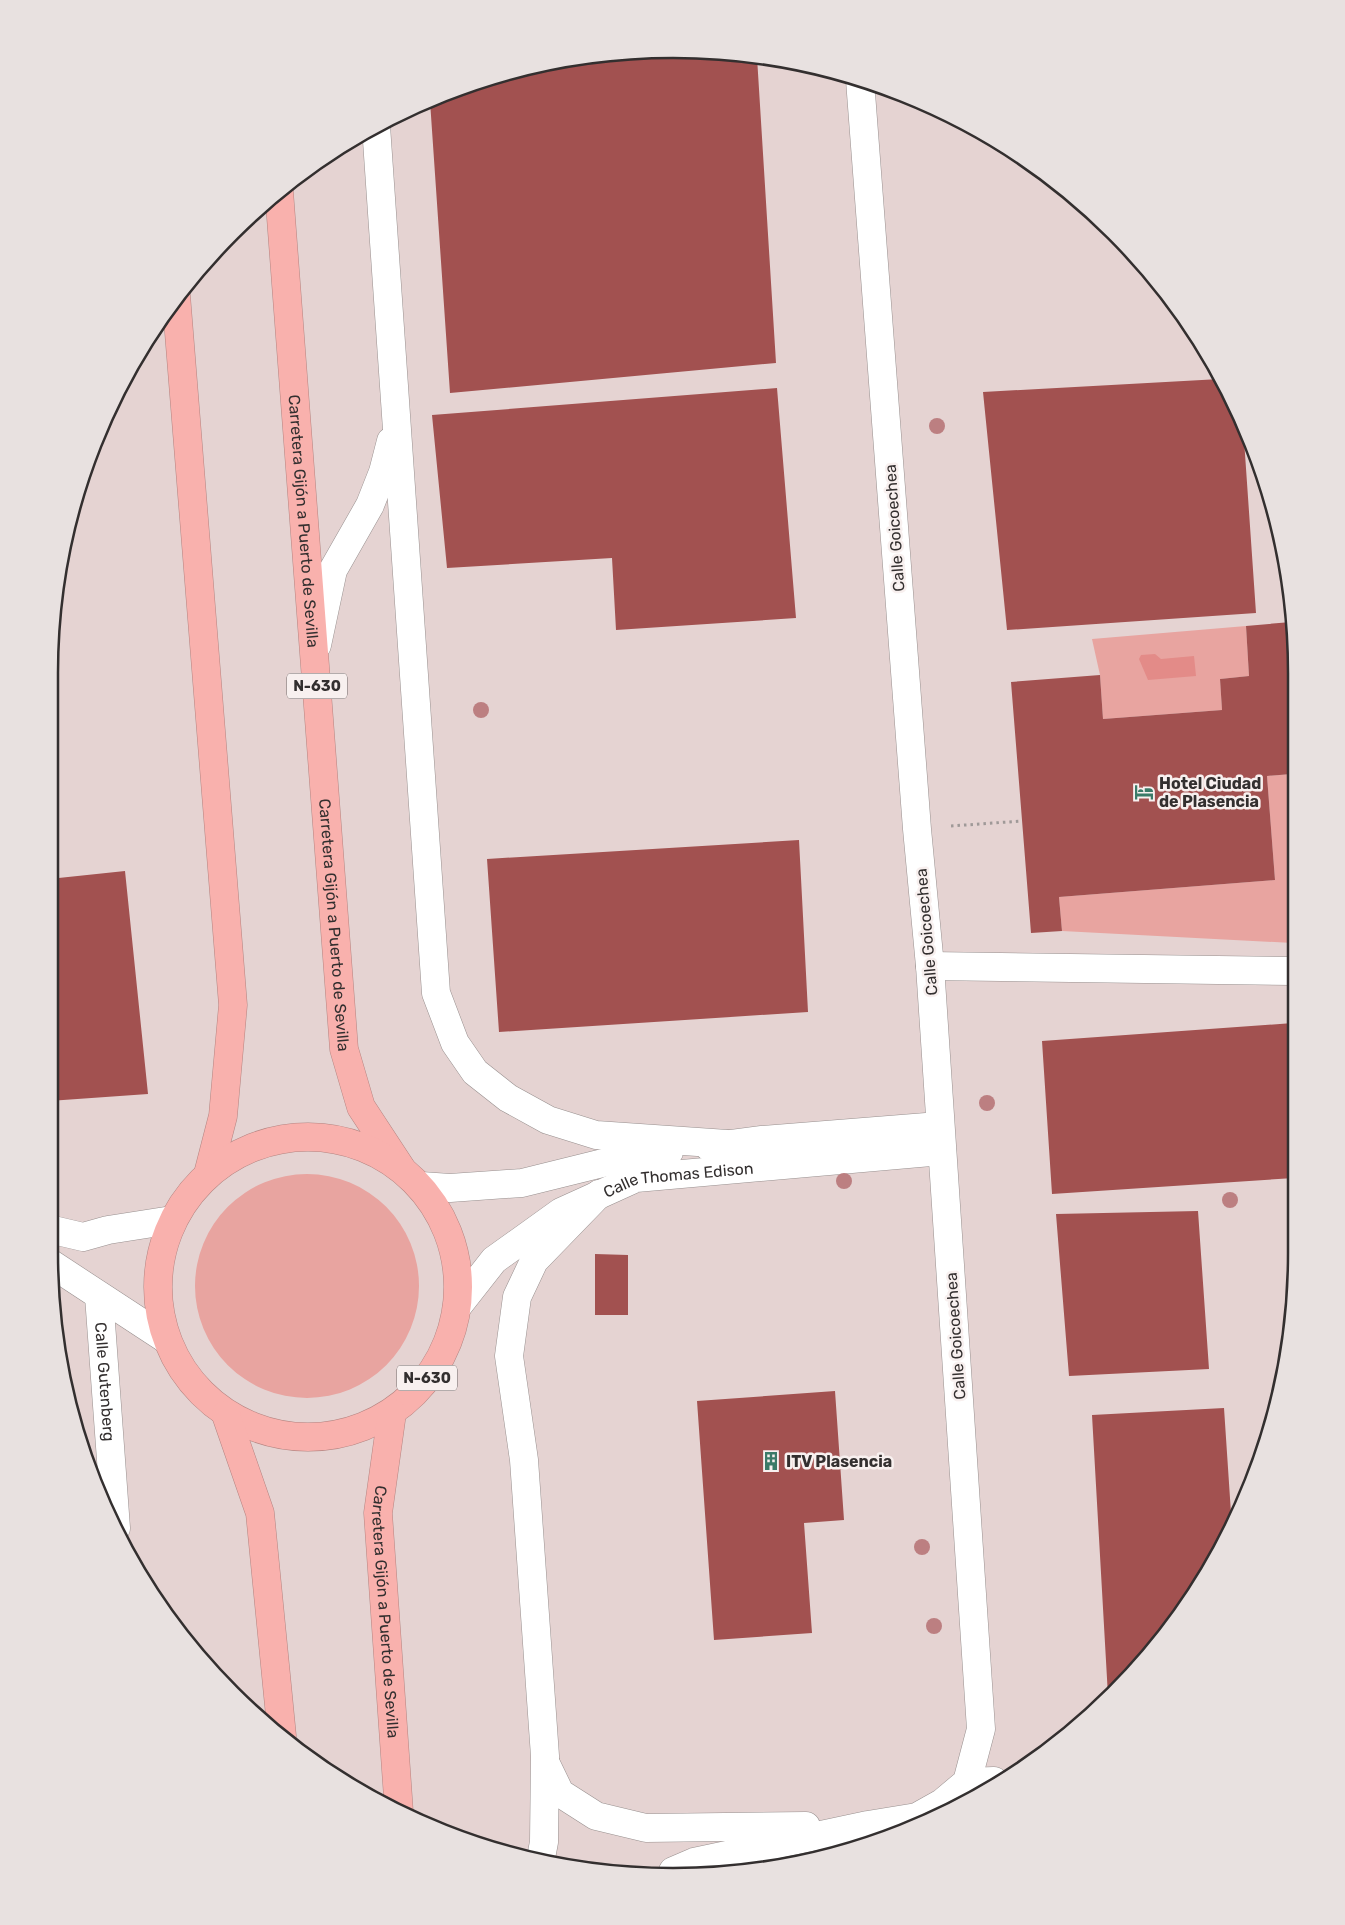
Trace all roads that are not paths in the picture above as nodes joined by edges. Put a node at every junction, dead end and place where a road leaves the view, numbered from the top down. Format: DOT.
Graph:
graph roads {
  1 [pos="861,87"];
  2 [pos="377,134"];
  3 [pos="280,200"];
  4 [pos="177,309"];
  5 [pos="396,423"];
  6 [pos="314,657"];
  7 [pos="930,966"];
  8 [pos="1288,970"];
  9 [pos="941,1139"];
  10 [pos="728,1144"];
  11 [pos="208,1174"];
  12 [pos="411,1177"];
  13 [pos="599,1194"];
  14 [pos="172,1220"];
  15 [pos="58,1231"];
  16 [pos="58,1269"];
  17 [pos="99,1296"];
  18 [pos="457,1307"];
  19 [pos="166,1339"];
  20 [pos="392,1413"];
  21 [pos="226,1415"];
  22 [pos="115,1511"];
  23 [pos="281,1726"];
  24 [pos="545,1763"];
  25 [pos="966,1782"];
  26 [pos="985,1782"];
  27 [pos="398,1803"];
  28 [pos="919,1816"];
  29 [pos="917,1817"];
  30 [pos="868,1825"];
  31 [pos="543,1854"];
  32 [pos="681,1868"];
  1 -- 7 [label="street, Calle Goicoechea"];
  2 -- 5 [label="street"];
  3 -- 6 [label="highway, Carretera Gijón a Puerto de Sevilla / N-630"];
  4 -- 11 [label="highway, N-630"];
  5 -- 6 [label="street"];
  5 -- 10 [label="street"];
  6 -- 12 [label="highway, Carretera Gijón a Puerto de Sevilla / N-630"];
  7 -- 8 [label="street"];
  7 -- 9 [label="street, Calle Goicoechea"];
  9 -- 10 [label="street, Calle Thomas Edison"];
  9 -- 13 [label="street, Calle Thomas Edison"];
  9 -- 25 [label="street, Calle Goicoechea"];
  10 -- 12 [label="street, Calle Thomas Edison"];
  11 -- 12 [label="highway, N-630"];
  11 -- 14 [label="highway, N-630"];
  12 -- 18 [label="highway, N-630"];
  13 -- 18 [label="street, Calle Thomas Edison"];
  13 -- 24 [label="street"];
  14 -- 15 [label="street"];
  14 -- 19 [label="highway, N-630"];
  16 -- 17 [label="street"];
  17 -- 19 [label="street"];
  17 -- 22 [label="street, Calle Gutenberg"];
  18 -- 20 [label="highway, N-630"];
  19 -- 21 [label="highway, N-630"];
  20 -- 21 [label="highway, N-630"];
  20 -- 27 [label="highway, Carretera Gijón a Puerto de Sevilla / N-630"];
  21 -- 23 [label="highway, N-630"];
  24 -- 30 [label="street"];
  24 -- 31 [label="street"];
  25 -- 26 [label="street"];
  25 -- 28 [label="street"];
  29 -- 30 [label="street"];
  30 -- 32 [label="street"];
}
